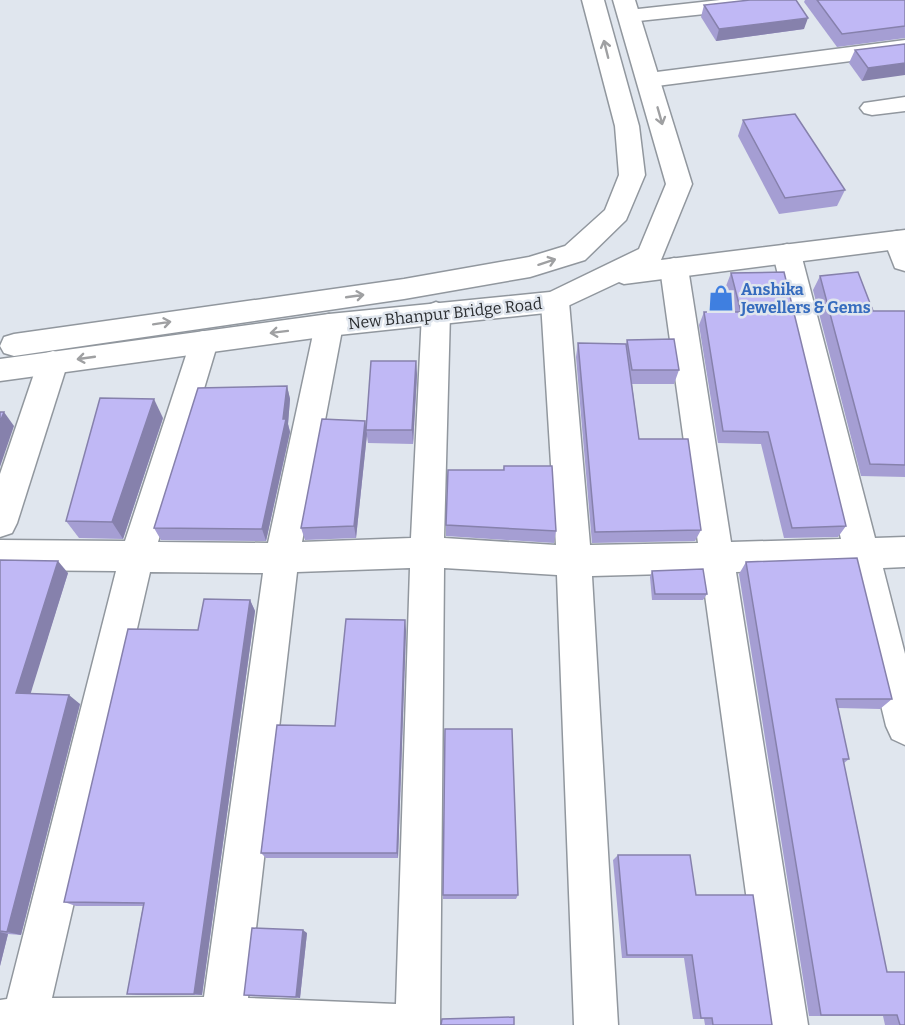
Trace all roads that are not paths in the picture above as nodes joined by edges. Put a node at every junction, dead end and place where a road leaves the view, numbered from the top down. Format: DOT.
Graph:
graph roads {
  1 [pos="593,0"];
  2 [pos="781,0"];
  3 [pos="627,8"];
  4 [pos="905,47"];
  5 [pos="649,80"];
  6 [pos="905,104"];
  7 [pos="872,108"];
  8 [pos="902,247"];
  9 [pos="787,254"];
  10 [pos="674,268"];
  11 [pos="607,277"];
  12 [pos="555,302"];
  13 [pos="436,312"];
  14 [pos="329,325"];
  15 [pos="203,342"];
  16 [pos="0,347"];
  17 [pos="53,363"];
  18 [pos="0,369"];
  19 [pos="0,523"];
  20 [pos="427,552"];
  21 [pos="862,552"];
  22 [pos="905,552"];
  23 [pos="0,555"];
  24 [pos="137,556"];
  25 [pos="282,558"];
  26 [pos="716,558"];
  27 [pos="574,561"];
  28 [pos="905,726"];
  29 [pos="222,1022"];
  30 [pos="15,1023"];
  31 [pos="394,1025"];
  32 [pos="418,1025"];
  33 [pos="596,1025"];
  34 [pos="786,1025"];
  16 -- 1 [label="street, New Bhanpur Bridge Road, one-way"];
  2 -- 3 [label="street"];
  3 -- 5 [label="street, New Bhanpur Bridge Road"];
  4 -- 5 [label="street"];
  5 -- 11 [label="street, New Bhanpur Bridge Road, one-way"];
  6 -- 7 [label="street"];
  8 -- 9 [label="street"];
  9 -- 10 [label="street"];
  9 -- 21 [label="street"];
  10 -- 11 [label="street"];
  10 -- 26 [label="street"];
  11 -- 12 [label="street, New Bhanpur Bridge Road"];
  12 -- 13 [label="street, New Bhanpur Bridge Road"];
  12 -- 27 [label="street"];
  13 -- 14 [label="street, New Bhanpur Bridge Road"];
  13 -- 20 [label="street"];
  14 -- 15 [label="street, New Bhanpur Bridge Road, one-way"];
  14 -- 25 [label="street"];
  15 -- 17 [label="street, New Bhanpur Bridge Road, one-way"];
  15 -- 24 [label="street"];
  17 -- 18 [label="street, New Bhanpur Bridge Road"];
  17 -- 19 [label="street"];
  20 -- 25 [label="street"];
  20 -- 27 [label="street"];
  20 -- 32 [label="street"];
  21 -- 22 [label="street"];
  21 -- 26 [label="street"];
  21 -- 28 [label="street"];
  23 -- 24 [label="street"];
  24 -- 25 [label="street"];
  24 -- 30 [label="street"];
  25 -- 29 [label="street"];
  26 -- 27 [label="street"];
  26 -- 34 [label="street"];
  27 -- 33 [label="street"];
  29 -- 30 [label="street"];
  29 -- 31 [label="street"];
}
